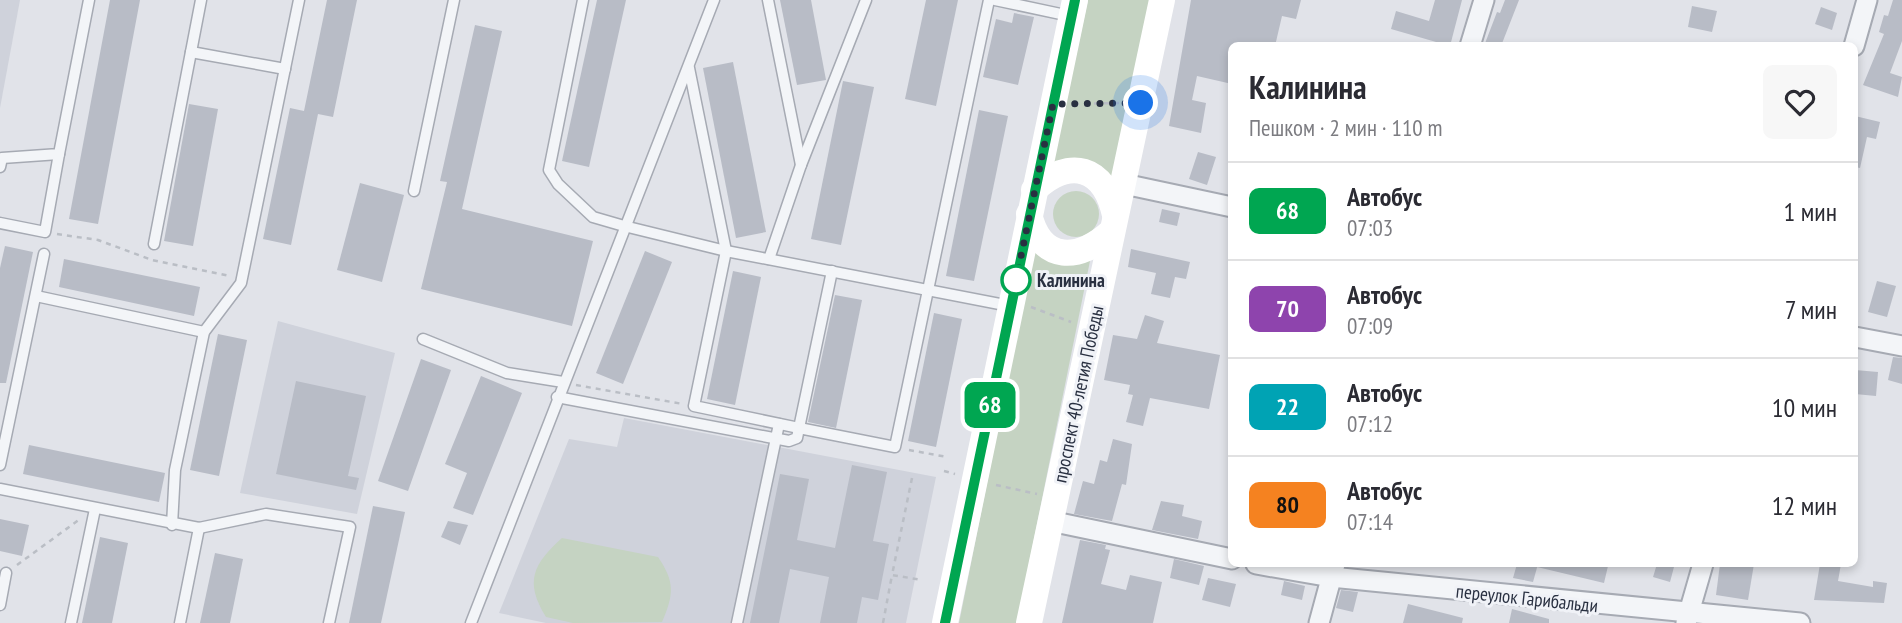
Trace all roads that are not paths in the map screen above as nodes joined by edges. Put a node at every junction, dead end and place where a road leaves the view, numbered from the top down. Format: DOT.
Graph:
graph roads {
  1 [pos="89,0"];
  2 [pos="201,0"];
  3 [pos="299,0"];
  4 [pos="454,0"];
  5 [pos="583,0"];
  6 [pos="714,0"];
  7 [pos="768,0"];
  8 [pos="857,0"];
  9 [pos="866,0"];
  10 [pos="989,0"];
  11 [pos="995,0"];
  12 [pos="1162,0"];
  13 [pos="1485,0"];
  14 [pos="1867,0"];
  15 [pos="1074,8"];
  16 [pos="860,16"];
  17 [pos="1471,42"];
  18 [pos="1855,42"];
  19 [pos="191,52"];
  20 [pos="689,67"];
  21 [pos="285,69"];
  22 [pos="59,154"];
  23 [pos="1,161"];
  24 [pos="801,165"];
  25 [pos="1124,184"];
  26 [pos="414,191"];
  27 [pos="1032,202"];
  28 [pos="1228,206"];
  29 [pos="0,223"];
  30 [pos="1114,223"];
  31 [pos="624,226"];
  32 [pos="154,244"];
  33 [pos="726,251"];
  34 [pos="44,254"];
  35 [pos="769,259"];
  36 [pos="832,271"];
  37 [pos="928,290"];
  38 [pos="36,296"];
  39 [pos="1011,302"];
  40 [pos="204,332"];
  41 [pos="1858,338"];
  42 [pos="423,339"];
  43 [pos="1902,346"];
  44 [pos="563,382"];
  45 [pos="557,397"];
  46 [pos="779,424"];
  47 [pos="799,428"];
  48 [pos="776,438"];
  49 [pos="0,464"];
  50 [pos="0,489"];
  51 [pos="95,509"];
  52 [pos="1053,510"];
  53 [pos="172,525"];
  54 [pos="199,528"];
  55 [pos="1228,558"];
  56 [pos="1294,567"];
  57 [pos="1702,567"];
  58 [pos="1333,570"];
  59 [pos="6,573"];
  60 [pos="0,605"];
  61 [pos="1688,618"];
  62 [pos="71,623"];
  63 [pos="180,623"];
  64 [pos="329,623"];
  65 [pos="471,623"];
  66 [pos="737,623"];
  67 [pos="945,623"];
  68 [pos="1030,623"];
  69 [pos="1319,623"];
  70 [pos="1800,623"];
  1 -- 22 [label="lane"];
  2 -- 19 [label="lane"];
  3 -- 21 [label="lane"];
  4 -- 26 [label="lane"];
  5 -- 31 [label="lane"];
  6 -- 20 [label="lane"];
  7 -- 24 [label="lane"];
  8 -- 16 [label="lane"];
  9 -- 16 [label="lane"];
  10 -- 37 [label="lane"];
  11 -- 15 [label="lane"];
  12 -- 25 [label="main road, проспект 40-летия Победы"];
  13 -- 17 [label="street"];
  14 -- 18 [label="street"];
  15 -- 27 [label="main road"];
  16 -- 24 [label="lane"];
  19 -- 21 [label="lane"];
  19 -- 32 [label="lane"];
  20 -- 31 [label="lane"];
  20 -- 33 [label="lane"];
  21 -- 40 [label="lane"];
  22 -- 23 [label="lane"];
  22 -- 29 [label="lane"];
  24 -- 35 [label="lane"];
  25 -- 28 [label="street"];
  25 -- 30 [label="main road, проспект 40-летия Победы"];
  27 -- 30 [label="main road"];
  27 -- 30 [label="main road"];
  27 -- 39 [label="main road"];
  30 -- 52 [label="main road, проспект 40-летия Победы"];
  31 -- 33 [label="lane"];
  31 -- 44 [label="lane"];
  33 -- 35 [label="lane"];
  33 -- 46 [label="lane"];
  34 -- 38 [label="lane"];
  35 -- 36 [label="lane"];
  36 -- 37 [label="lane"];
  36 -- 47 [label="lane"];
  37 -- 39 [label="lane"];
  37 -- 47 [label="lane"];
  38 -- 40 [label="lane"];
  38 -- 49 [label="lane"];
  39 -- 67 [label="main road"];
  40 -- 53 [label="lane"];
  41 -- 43 [label="street"];
  42 -- 44 [label="lane"];
  44 -- 45 [label="lane"];
  45 -- 48 [label="lane"];
  45 -- 65 [label="lane"];
  46 -- 47 [label="lane"];
  46 -- 48 [label="lane"];
  47 -- 48 [label="lane"];
  48 -- 66 [label="lane"];
  50 -- 51 [label="lane"];
  51 -- 53 [label="lane"];
  51 -- 62 [label="lane"];
  52 -- 55 [label="street"];
  52 -- 68 [label="main road, проспект 40-летия Победы"];
  53 -- 54 [label="lane"];
  54 -- 63 [label="lane"];
  54 -- 64 [label="lane"];
  56 -- 58 [label="street, переулок Гарибальди"];
  57 -- 61 [label="street"];
  58 -- 61 [label="street, переулок Гарибальди"];
  58 -- 69 [label="street"];
  59 -- 60 [label="lane"];
  61 -- 70 [label="street, переулок Гарибальди"];
}
